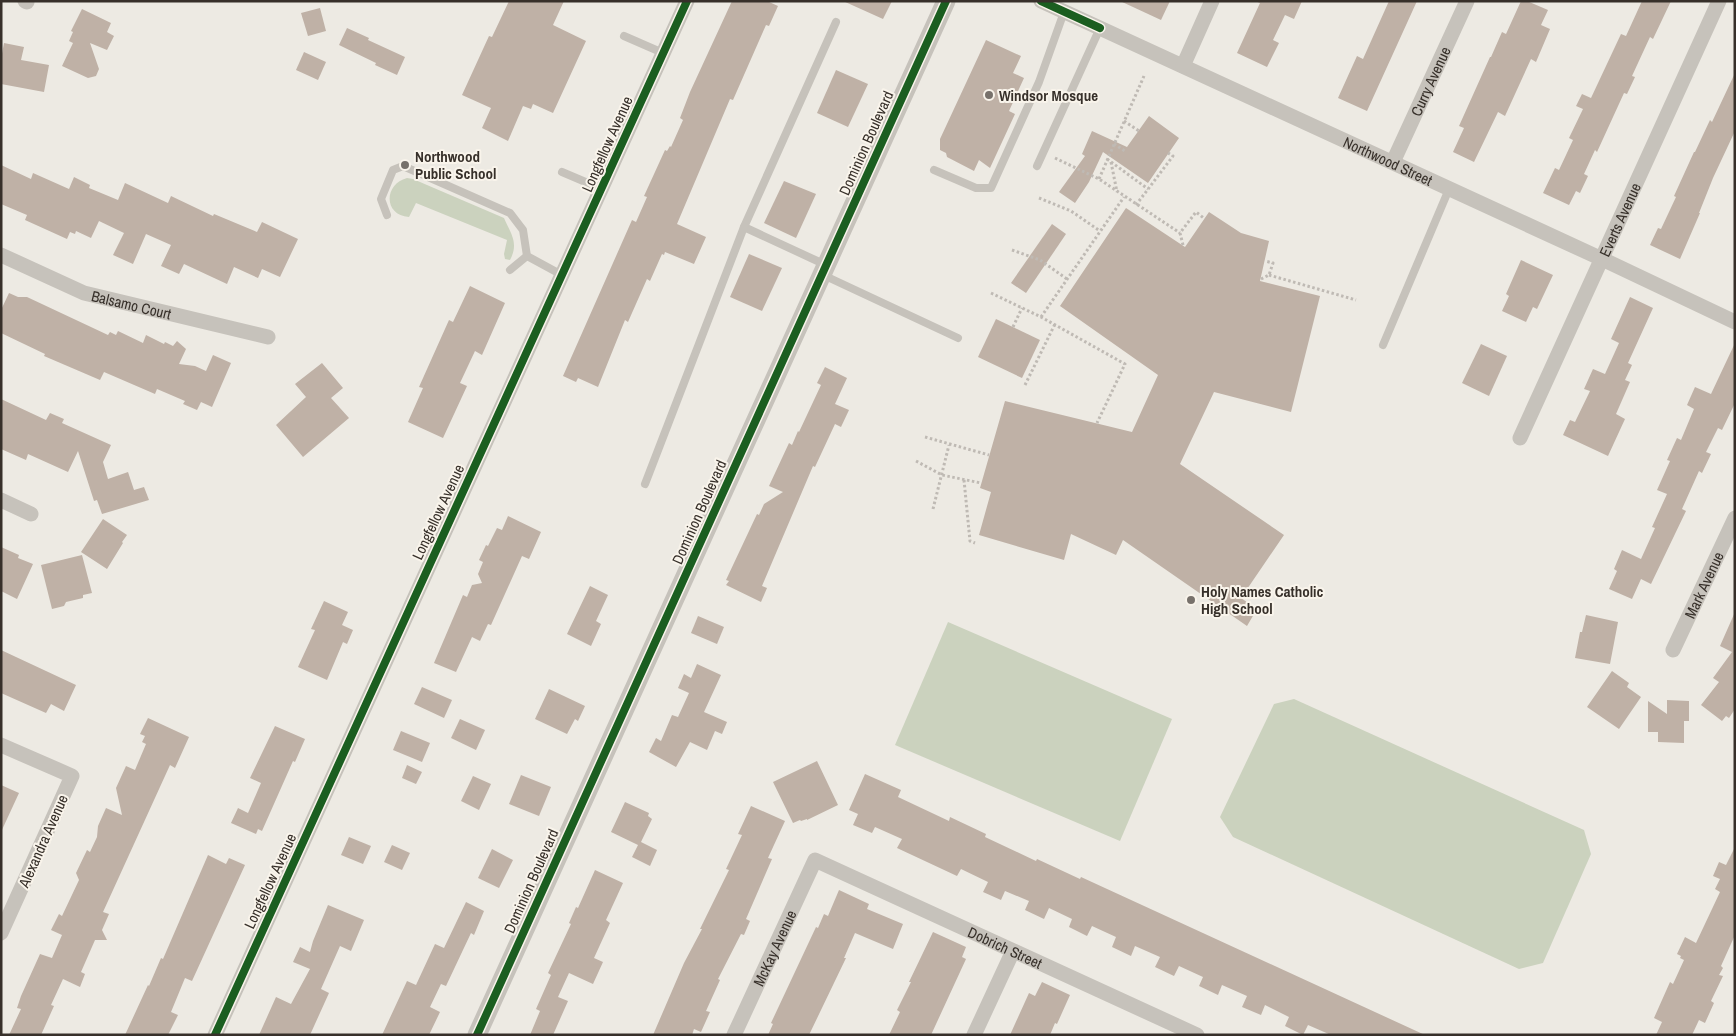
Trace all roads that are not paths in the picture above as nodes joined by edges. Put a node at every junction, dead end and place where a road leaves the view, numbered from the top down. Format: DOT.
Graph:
graph roads {
  1 [pos="687,1"];
  2 [pos="946,1"];
  3 [pos="1041,1"];
  4 [pos="1212,1"];
  5 [pos="1467,1"];
  6 [pos="1719,1"];
  7 [pos="1064,12"];
  8 [pos="836,22"];
  9 [pos="1100,28"];
  10 [pos="624,36"];
  11 [pos="663,53"];
  12 [pos="1183,66"];
  13 [pos="1393,162"];
  14 [pos="1037,166"];
  15 [pos="934,170"];
  16 [pos="562,172"];
  17 [pos="602,189"];
  18 [pos="1449,189"];
  19 [pos="387,216"];
  20 [pos="744,227"];
  21 [pos="1,255"];
  22 [pos="527,256"];
  23 [pos="1602,259"];
  24 [pos="510,270"];
  25 [pos="824,270"];
  26 [pos="562,275"];
  27 [pos="1735,322"];
  28 [pos="268,337"];
  29 [pos="958,338"];
  30 [pos="1383,346"];
  31 [pos="1520,438"];
  32 [pos="645,484"];
  33 [pos="1,500"];
  34 [pos="31,514"];
  35 [pos="1735,518"];
  36 [pos="1673,650"];
  37 [pos="1,745"];
  38 [pos="815,860"];
  39 [pos="1,933"];
  40 [pos="1013,950"];
  41 [pos="215,1035"];
  42 [pos="476,1035"];
  43 [pos="734,1035"];
  44 [pos="974,1035"];
  45 [pos="1197,1035"];
  1 -- 11 [label="street, Longfellow Avenue"];
  2 -- 25 [label="street, Dominion Boulevard"];
  3 -- 7 [label="street, Northwood Street"];
  4 -- 12 [label="street"];
  5 -- 13 [label="street, Curry Avenue"];
  6 -- 23 [label="street, Everts Avenue"];
  7 -- 9 [label="street, Northwood Street"];
  7 -- 15 [label="lane"];
  8 -- 20 [label="lane"];
  9 -- 12 [label="street, Northwood Street"];
  9 -- 14 [label="lane"];
  10 -- 11 [label="lane"];
  11 -- 17 [label="street, Longfellow Avenue"];
  12 -- 13 [label="street, Northwood Street"];
  13 -- 18 [label="street, Northwood Street"];
  16 -- 17 [label="lane"];
  17 -- 26 [label="street, Longfellow Avenue"];
  18 -- 23 [label="street, Northwood Street"];
  18 -- 30 [label="lane"];
  19 -- 22 [label="lane"];
  20 -- 25 [label="lane"];
  20 -- 32 [label="lane"];
  21 -- 28 [label="street, Balsamo Court"];
  22 -- 24 [label="lane"];
  22 -- 26 [label="lane"];
  23 -- 27 [label="street, Northwood Street"];
  23 -- 31 [label="street, Everts Avenue"];
  25 -- 29 [label="lane"];
  25 -- 42 [label="street, Dominion Boulevard"];
  26 -- 41 [label="street, Longfellow Avenue"];
  33 -- 34 [label="street"];
  35 -- 36 [label="street, Mark Avenue"];
  37 -- 39 [label="street, Alexandra Avenue"];
  38 -- 40 [label="street, Dobrich Street"];
  38 -- 43 [label="street, McKay Avenue"];
  40 -- 44 [label="street"];
  40 -- 45 [label="street, Dobrich Street"];
}
